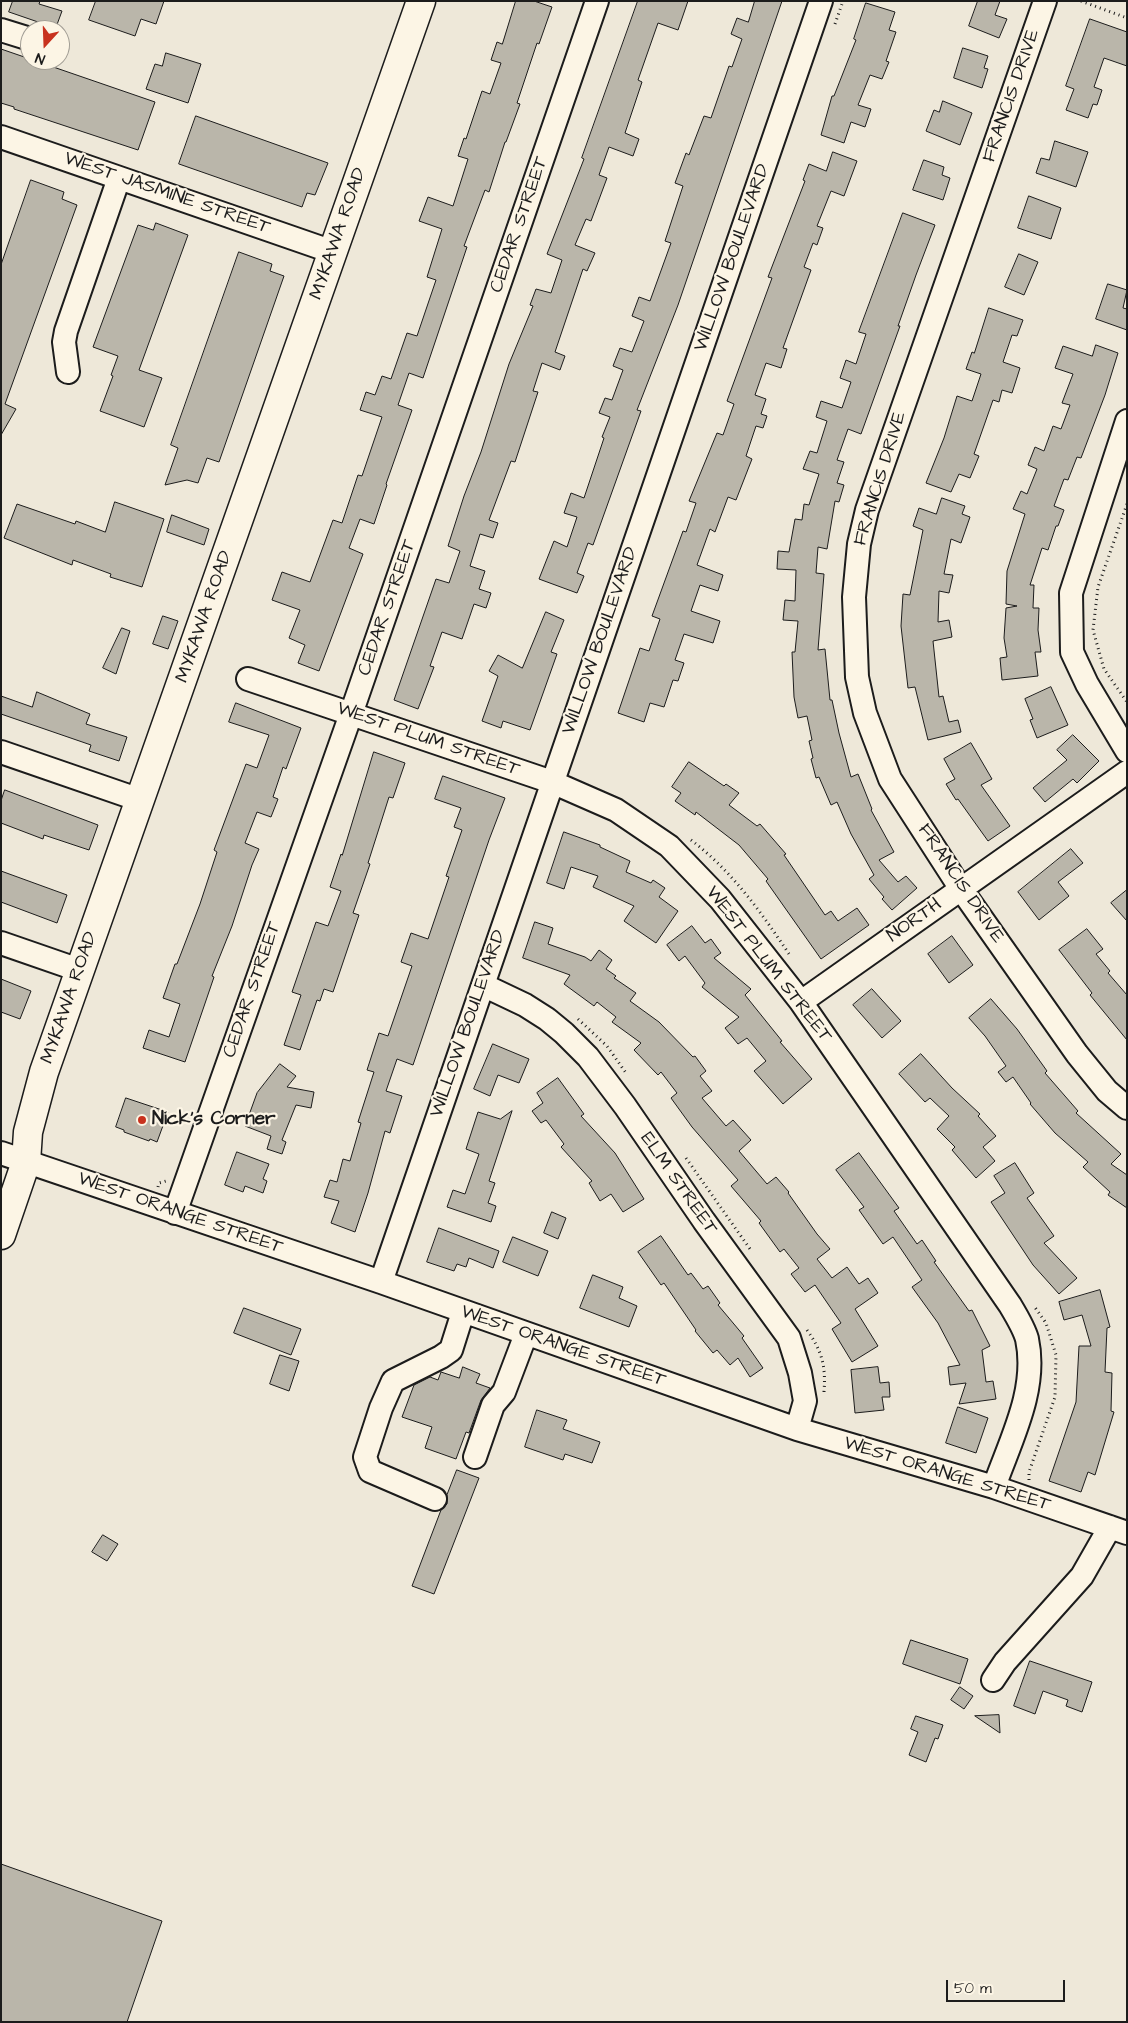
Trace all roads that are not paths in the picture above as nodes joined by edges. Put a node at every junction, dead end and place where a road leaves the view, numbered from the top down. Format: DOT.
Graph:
graph roads {
  1 [pos="420,1"];
  2 [pos="597,1"];
  3 [pos="821,1"];
  4 [pos="1045,1"];
  5 [pos="1,30"];
  6 [pos="20,37"];
  7 [pos="1,137"];
  8 [pos="119,178"];
  9 [pos="333,252"];
  10 [pos="68,372"];
  11 [pos="1127,420"];
  12 [pos="248,679"];
  13 [pos="351,714"];
  14 [pos="1127,751"];
  15 [pos="1,752"];
  16 [pos="1127,772"];
  17 [pos="552,782"];
  18 [pos="140,800"];
  19 [pos="961,889"];
  20 [pos="1,943"];
  21 [pos="79,970"];
  22 [pos="483,985"];
  23 [pos="801,1002"];
  24 [pos="1127,1108"];
  25 [pos="14,1158"];
  26 [pos="175,1213"];
  27 [pos="1,1235"];
  28 [pos="381,1282"];
  29 [pos="463,1312"];
  30 [pos="526,1334"];
  31 [pos="797,1429"];
  32 [pos="475,1457"];
  33 [pos="994,1487"];
  34 [pos="435,1499"];
  35 [pos="1118,1530"];
  36 [pos="993,1680"];
  1 -- 9 [label="main road, MYKAWA ROAD"];
  2 -- 13 [label="street, CEDAR STREET"];
  3 -- 17 [label="street, WILLOW BOULEVARD"];
  4 -- 19 [label="street, FRANCIS DRIVE"];
  5 -- 6 [label="street"];
  7 -- 8 [label="street, WEST JASMINE STREET"];
  8 -- 9 [label="street, WEST JASMINE STREET"];
  8 -- 10 [label="street"];
  9 -- 18 [label="main road, MYKAWA ROAD"];
  11 -- 14 [label="street"];
  12 -- 13 [label="street, WEST PLUM STREET"];
  13 -- 17 [label="street, WEST PLUM STREET"];
  13 -- 26 [label="street, CEDAR STREET"];
  15 -- 18 [label="street"];
  16 -- 19 [label="street, NORTH"];
  17 -- 22 [label="street, WILLOW BOULEVARD"];
  17 -- 23 [label="street, WEST PLUM STREET"];
  18 -- 21 [label="main road, MYKAWA ROAD"];
  19 -- 23 [label="street, NORTH"];
  19 -- 24 [label="street, FRANCIS DRIVE"];
  20 -- 21 [label="street"];
  21 -- 25 [label="main road, MYKAWA ROAD"];
  22 -- 28 [label="street, WILLOW BOULEVARD"];
  22 -- 31 [label="street, ELM STREET"];
  23 -- 33 [label="street, WEST PLUM STREET"];
  25 -- 26 [label="street, WEST ORANGE STREET"];
  25 -- 27 [label="main road, MYKAWA ROAD"];
  26 -- 28 [label="street, WEST ORANGE STREET"];
  28 -- 29 [label="street, WEST ORANGE STREET"];
  29 -- 30 [label="street, WEST ORANGE STREET"];
  29 -- 34 [label="street"];
  30 -- 31 [label="street, WEST ORANGE STREET"];
  30 -- 32 [label="street"];
  31 -- 33 [label="street, WEST ORANGE STREET"];
  33 -- 35 [label="street, WEST ORANGE STREET"];
  35 -- 36 [label="street"];
}
